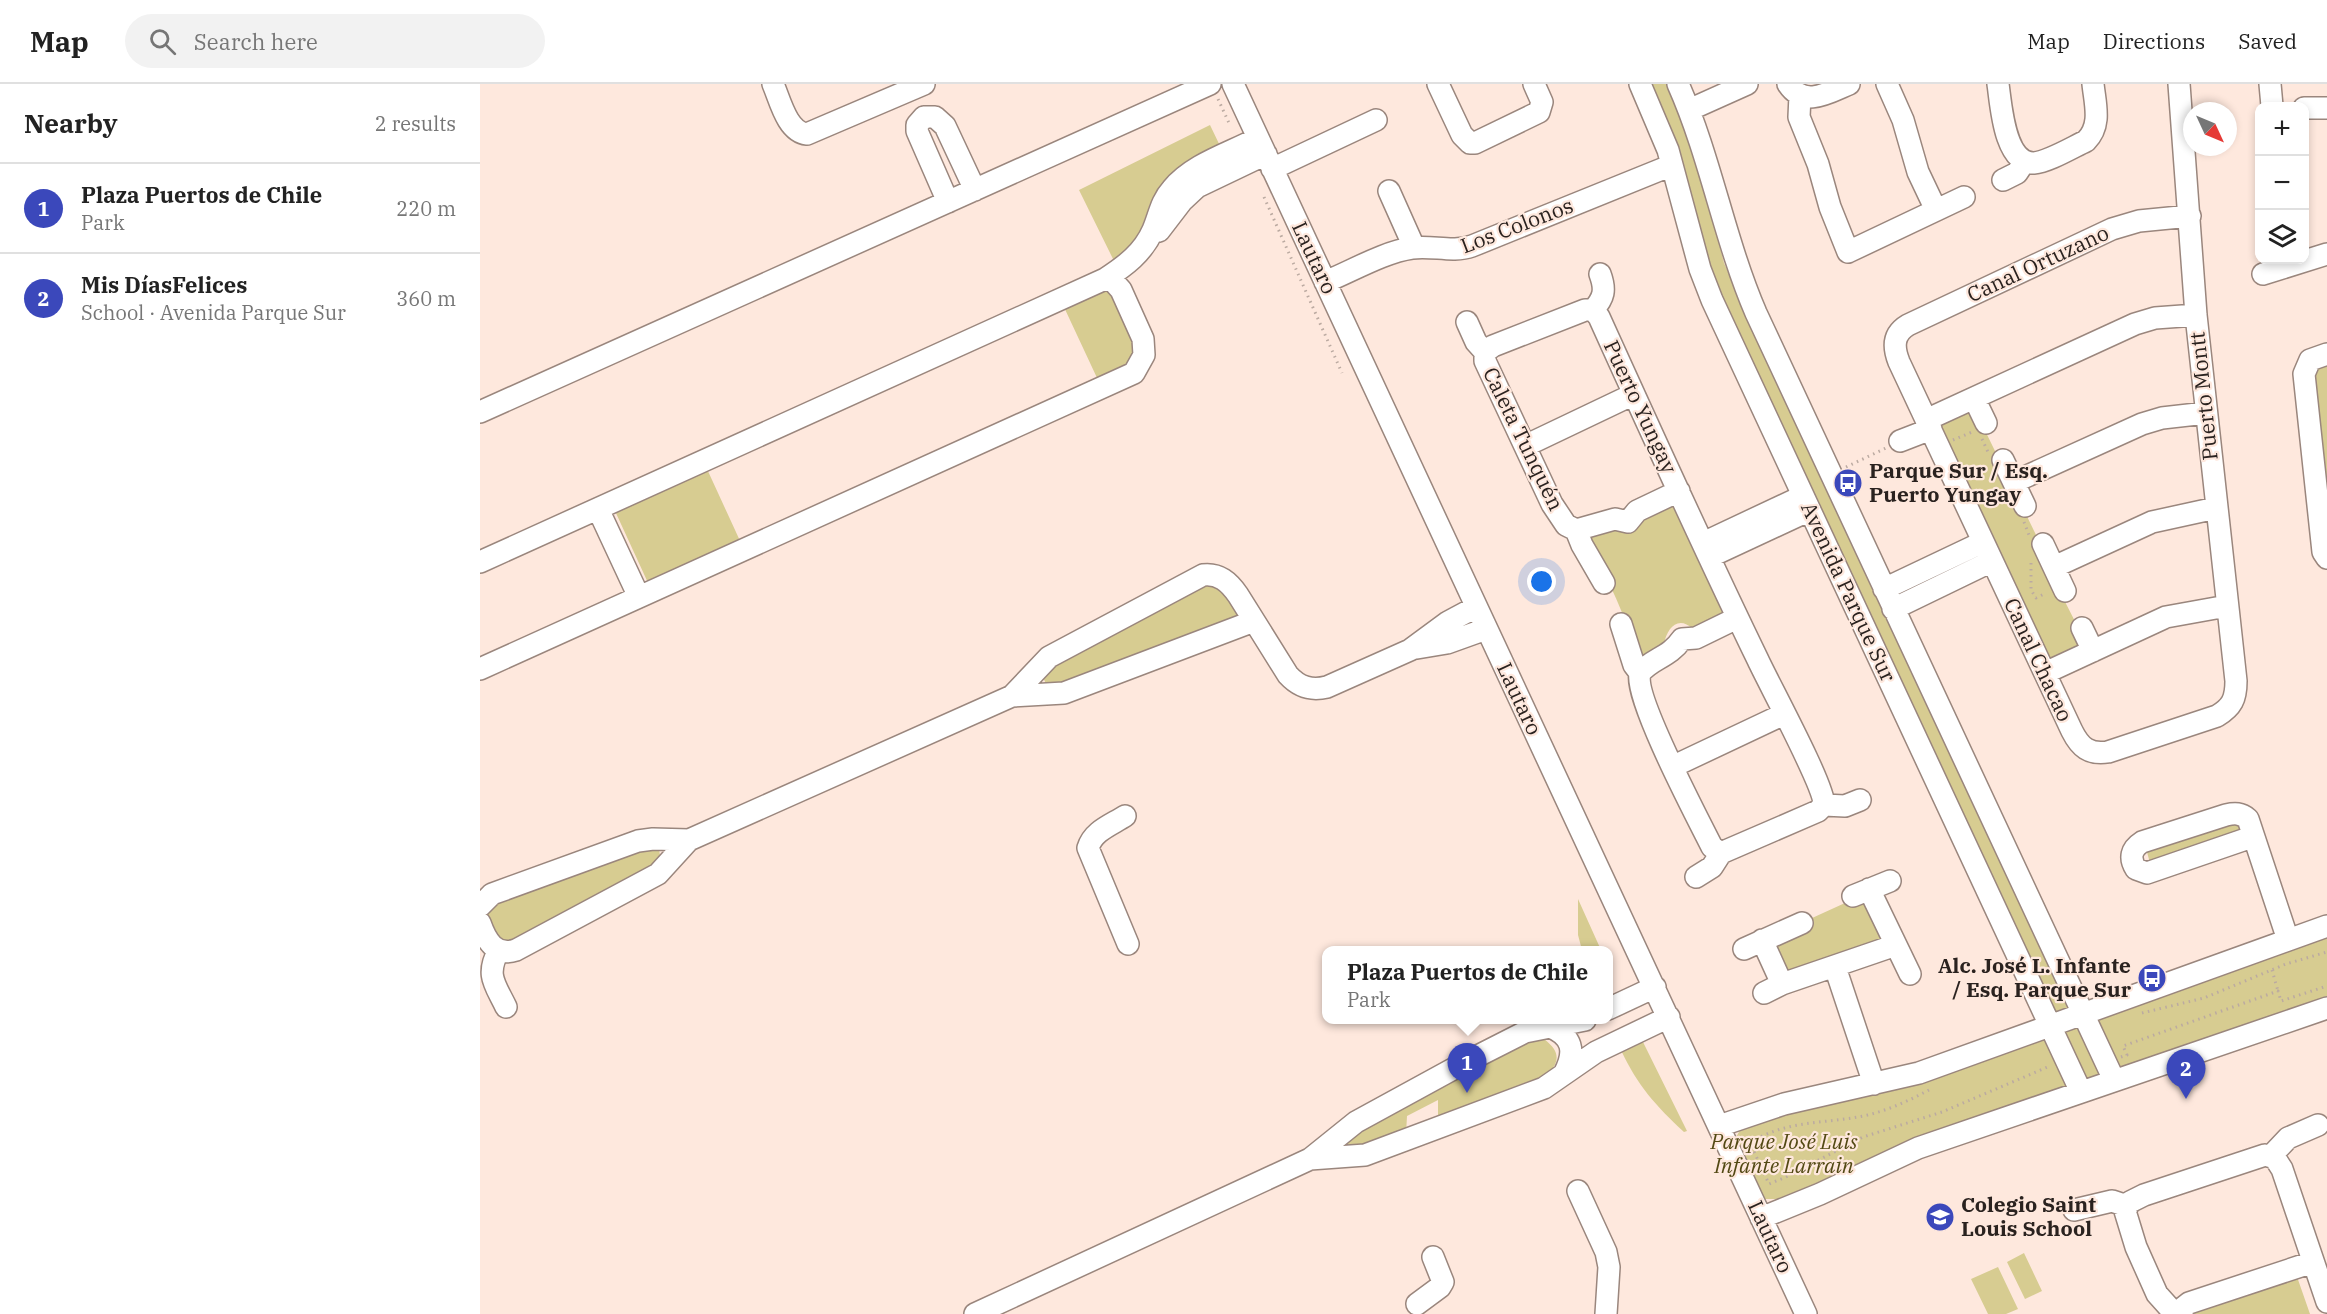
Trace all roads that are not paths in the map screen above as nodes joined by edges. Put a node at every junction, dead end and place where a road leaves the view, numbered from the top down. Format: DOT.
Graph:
graph roads {
  1 [pos="772,84"];
  2 [pos="1438,84"];
  3 [pos="1534,84"];
  4 [pos="1640,84"];
  5 [pos="1748,84"];
  6 [pos="1849,84"];
  7 [pos="1887,84"];
  8 [pos="1998,84"];
  9 [pos="2093,84"];
  10 [pos="2179,84"];
  11 [pos="2270,84"];
  12 [pos="1683,86"];
  13 [pos="1227,87"];
  14 [pos="907,88"];
  15 [pos="1794,90"];
  16 [pos="2272,102"];
  17 [pos="2309,108"];
  18 [pos="2327,108"];
  19 [pos="1689,110"];
  20 [pos="924,117"];
  21 [pos="1376,120"];
  22 [pos="1259,152"];
  23 [pos="2025,161"];
  24 [pos="1672,165"];
  25 [pos="2003,180"];
  26 [pos="975,190"];
  27 [pos="1389,191"];
  28 [pos="1964,197"];
  29 [pos="948,202"];
  30 [pos="1936,210"];
  31 [pos="2190,216"];
  32 [pos="1414,248"];
  33 [pos="2327,254"];
  34 [pos="2309,258"];
  35 [pos="2287,264"];
  36 [pos="1600,274"];
  37 [pos="2263,274"];
  38 [pos="1106,279"];
  39 [pos="1325,282"];
  40 [pos="1124,294"];
  41 [pos="1593,310"];
  42 [pos="2196,315"];
  43 [pos="1467,322"];
  44 [pos="1896,338"];
  45 [pos="1485,352"];
  46 [pos="2327,354"];
  47 [pos="1634,394"];
  48 [pos="1974,398"];
  49 [pos="480,412"];
  50 [pos="2206,413"];
  51 [pos="1986,423"];
  52 [pos="1929,425"];
  53 [pos="1900,441"];
  54 [pos="1525,446"];
  55 [pos="1997,458"];
  56 [pos="2014,482"];
  57 [pos="1679,491"];
  58 [pos="1806,503"];
  59 [pos="2216,508"];
  60 [pos="598,509"];
  61 [pos="2023,512"];
  62 [pos="1576,530"];
  63 [pos="2035,549"];
  64 [pos="1706,550"];
  65 [pos="1987,551"];
  66 [pos="2327,558"];
  67 [pos="480,562"];
  68 [pos="1604,583"];
  69 [pos="1884,589"];
  70 [pos="639,597"];
  71 [pos="2227,606"];
  72 [pos="1476,607"];
  73 [pos="1893,609"];
  74 [pos="1737,618"];
  75 [pos="1254,621"];
  76 [pos="1622,624"];
  77 [pos="2082,628"];
  78 [pos="1486,629"];
  79 [pos="1410,650"];
  80 [pos="2093,651"];
  81 [pos="480,669"];
  82 [pos="1037,669"];
  83 [pos="1640,673"];
  84 [pos="2045,673"];
  85 [pos="1050,694"];
  86 [pos="1012,696"];
  87 [pos="1784,714"];
  88 [pos="2093,753"];
  89 [pos="1674,766"];
  90 [pos="1860,800"];
  91 [pos="1824,805"];
  92 [pos="1125,816"];
  93 [pos="2250,828"];
  94 [pos="653,839"];
  95 [pos="689,840"];
  96 [pos="1722,854"];
  97 [pos="666,866"];
  98 [pos="1696,877"];
  99 [pos="1890,880"];
  100 [pos="480,906"];
  101 [pos="480,923"];
  102 [pos="1802,923"];
  103 [pos="2327,926"];
  104 [pos="2288,940"];
  105 [pos="1128,945"];
  106 [pos="1896,945"];
  107 [pos="499,950"];
  108 [pos="1835,967"];
  109 [pos="1910,974"];
  110 [pos="1655,987"];
  111 [pos="506,1007"];
  112 [pos="1613,1007"];
  113 [pos="2327,1008"];
  114 [pos="2084,1014"];
  115 [pos="1669,1017"];
  116 [pos="1560,1024"];
  117 [pos="1548,1026"];
  118 [pos="2051,1026"];
  119 [pos="2114,1070"];
  120 [pos="1564,1074"];
  121 [pos="1874,1084"];
  122 [pos="2081,1092"];
  123 [pos="2318,1125"];
  124 [pos="1719,1126"];
  125 [pos="2271,1156"];
  126 [pos="1310,1159"];
  127 [pos="1578,1191"];
  128 [pos="2127,1206"];
  129 [pos="2074,1210"];
  130 [pos="1761,1218"];
  131 [pos="1433,1257"];
  132 [pos="2313,1262"];
  133 [pos="2326,1294"];
  134 [pos="1417,1304"];
  135 [pos="975,1314"];
  136 [pos="1606,1314"];
  137 [pos="1806,1314"];
  138 [pos="2175,1314"];
  1 -- 14 [label="street"];
  2 -- 3 [label="street"];
  4 -- 24 [label="street, Avenida Parque Sur"];
  5 -- 19 [label="street"];
  6 -- 15 [label="street"];
  7 -- 30 [label="street"];
  8 -- 23 [label="street"];
  9 -- 23 [label="street"];
  10 -- 31 [label="street, Puerto Montt"];
  11 -- 16 [label="street"];
  12 -- 19 [label="street, Avenida Parque Sur"];
  13 -- 22 [label="street, Lautaro"];
  13 -- 26 [label="street"];
  14 -- 20 [label="street"];
  15 -- 30 [label="street"];
  17 -- 18 [label="street"];
  19 -- 69 [label="street, Avenida Parque Sur"];
  20 -- 26 [label="street"];
  20 -- 29 [label="street"];
  21 -- 22 [label="street"];
  22 -- 38 [label="street"];
  22 -- 39 [label="street, Lautaro"];
  22 -- 40 [label="street"];
  23 -- 25 [label="street"];
  24 -- 32 [label="street, Los Colonos"];
  24 -- 58 [label="street, Avenida Parque Sur"];
  26 -- 29 [label="street"];
  27 -- 32 [label="street"];
  28 -- 30 [label="street"];
  29 -- 49 [label="street"];
  31 -- 42 [label="street, Puerto Montt"];
  31 -- 44 [label="street, Canal Ortuzano"];
  32 -- 39 [label="street, Los Colonos"];
  33 -- 34 [label="street"];
  35 -- 37 [label="street"];
  36 -- 41 [label="street"];
  38 -- 40 [label="street"];
  38 -- 60 [label="street"];
  39 -- 72 [label="street, Lautaro"];
  40 -- 70 [label="street"];
  41 -- 45 [label="street"];
  41 -- 47 [label="street, Puerto Yungay"];
  42 -- 48 [label="street"];
  42 -- 50 [label="street, Puerto Montt"];
  43 -- 45 [label="street, Caleta Tunquén"];
  44 -- 52 [label="street, Canal Chacao"];
  45 -- 54 [label="street, Caleta Tunquén"];
  46 -- 66 [label="street"];
  47 -- 54 [label="street"];
  47 -- 57 [label="street, Puerto Yungay"];
  48 -- 51 [label="street"];
  48 -- 52 [label="street"];
  50 -- 56 [label="street"];
  50 -- 59 [label="street, Puerto Montt"];
  52 -- 53 [label="street"];
  52 -- 65 [label="street, Canal Chacao"];
  54 -- 62 [label="street, Caleta Tunquén"];
  55 -- 56 [label="street"];
  56 -- 61 [label="street"];
  57 -- 62 [label="street"];
  57 -- 64 [label="street, Puerto Yungay"];
  58 -- 64 [label="street"];
  58 -- 118 [label="street, Avenida Parque Sur"];
  59 -- 63 [label="street"];
  59 -- 71 [label="street, Puerto Montt"];
  60 -- 67 [label="street"];
  60 -- 70 [label="street"];
  62 -- 68 [label="street, Caleta Tunquén"];
  64 -- 74 [label="street, Puerto Yungay"];
  65 -- 69 [label="street"];
  65 -- 73 [label="street"];
  65 -- 84 [label="street, Canal Chacao"];
  69 -- 73 [label="street, Avenida Parque Sur"];
  70 -- 81 [label="street"];
  71 -- 80 [label="street"];
  71 -- 88 [label="street, Puerto Montt"];
  72 -- 78 [label="street, Lautaro"];
  72 -- 79 [label="street"];
  73 -- 114 [label="street, Avenida Parque Sur"];
  74 -- 83 [label="street"];
  74 -- 87 [label="street, Puerto Yungay"];
  75 -- 79 [label="street"];
  75 -- 82 [label="street"];
  75 -- 85 [label="street"];
  76 -- 83 [label="street"];
  77 -- 80 [label="street"];
  78 -- 79 [label="street"];
  78 -- 110 [label="street, Lautaro"];
  80 -- 84 [label="street"];
  82 -- 85 [label="street"];
  82 -- 86 [label="street"];
  83 -- 89 [label="street"];
  84 -- 88 [label="street, Canal Chacao"];
  85 -- 86 [label="street"];
  86 -- 95 [label="street"];
  87 -- 89 [label="street"];
  87 -- 91 [label="street, Puerto Yungay"];
  89 -- 96 [label="street"];
  90 -- 91 [label="street"];
  91 -- 96 [label="street"];
  92 -- 105 [label="street"];
  93 -- 93 [label="street"];
  93 -- 104 [label="street"];
  94 -- 95 [label="street"];
  94 -- 97 [label="street"];
  94 -- 100 [label="street"];
  95 -- 97 [label="street"];
  96 -- 98 [label="street"];
  97 -- 107 [label="street"];
  99 -- 106 [label="street"];
  101 -- 107 [label="street"];
  102 -- 108 [label="street"];
  103 -- 104 [label="street"];
  104 -- 114 [label="street"];
  106 -- 108 [label="street"];
  106 -- 109 [label="street"];
  107 -- 111 [label="street"];
  108 -- 121 [label="street"];
  110 -- 112 [label="street"];
  110 -- 115 [label="street, Lautaro"];
  113 -- 119 [label="street"];
  114 -- 118 [label="street"];
  114 -- 119 [label="street, Avenida Parque Sur"];
  115 -- 120 [label="street"];
  115 -- 124 [label="street, Lautaro"];
  116 -- 117 [label="street"];
  117 -- 120 [label="street"];
  117 -- 126 [label="street"];
  118 -- 121 [label="street"];
  118 -- 122 [label="street, Avenida Parque Sur"];
  119 -- 122 [label="street"];
  120 -- 126 [label="street"];
  121 -- 124 [label="street"];
  122 -- 130 [label="street"];
  123 -- 125 [label="street"];
  124 -- 130 [label="street, Lautaro"];
  125 -- 128 [label="street"];
  125 -- 132 [label="street"];
  126 -- 135 [label="street"];
  127 -- 136 [label="street"];
  128 -- 129 [label="street"];
  128 -- 138 [label="street"];
  130 -- 137 [label="street, Lautaro"];
  131 -- 134 [label="street"];
  132 -- 133 [label="street"];
  132 -- 138 [label="street"];
}
